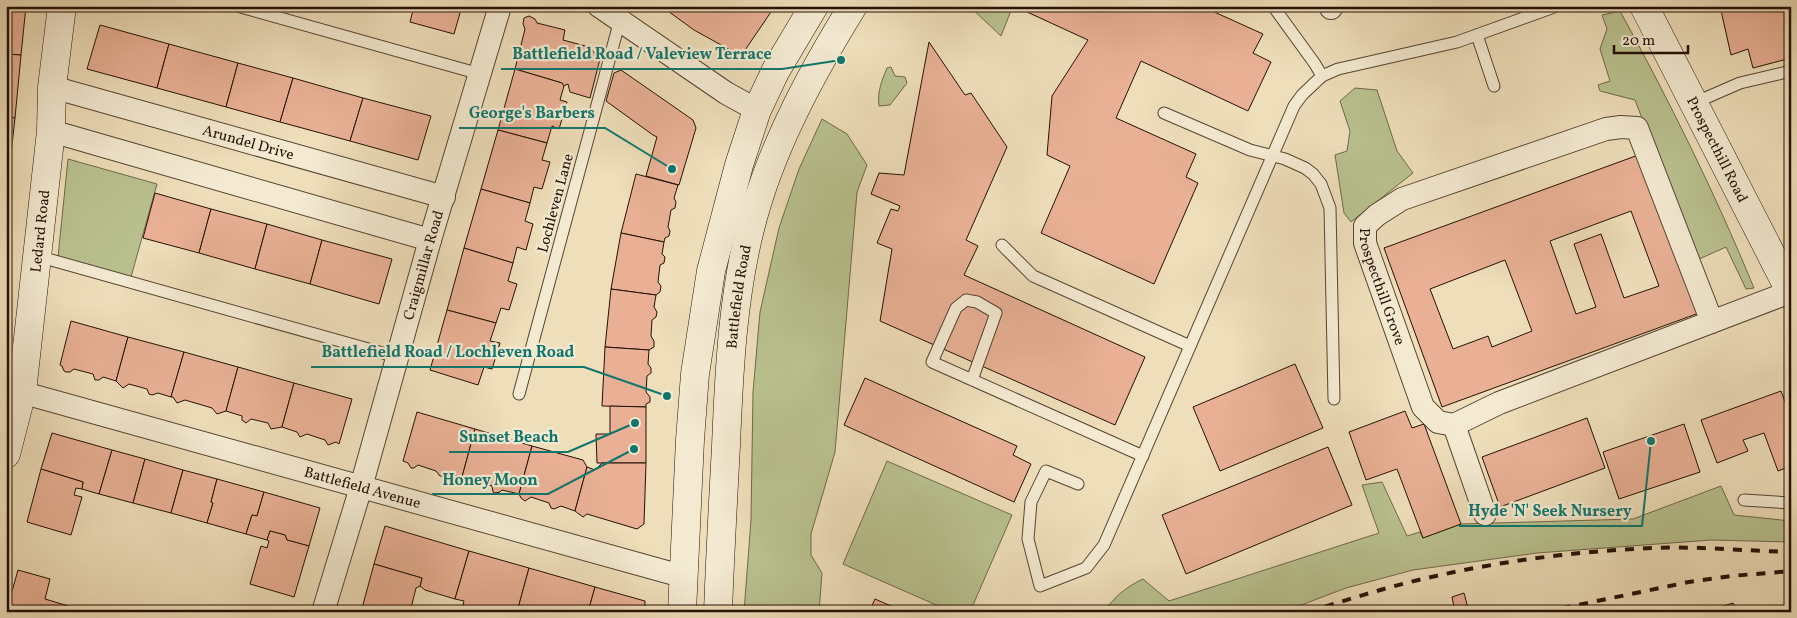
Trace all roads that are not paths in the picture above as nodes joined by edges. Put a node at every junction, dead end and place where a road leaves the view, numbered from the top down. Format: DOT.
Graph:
graph roads {
  1 [pos="62,6"];
  2 [pos="236,6"];
  3 [pos="500,6"];
  4 [pos="599,6"];
  5 [pos="814,6"];
  6 [pos="853,6"];
  7 [pos="1273,6"];
  8 [pos="1557,6"];
  9 [pos="1644,6"];
  10 [pos="620,20"];
  11 [pos="1477,35"];
  12 [pos="1791,71"];
  13 [pos="480,74"];
  14 [pos="1322,76"];
  15 [pos="1494,86"];
  16 [pos="52,87"];
  17 [pos="1694,103"];
  18 [pos="757,110"];
  19 [pos="1164,113"];
  20 [pos="790,121"];
  21 [pos="51,131"];
  22 [pos="1273,156"];
  23 [pos="444,197"];
  24 [pos="430,240"];
  25 [pos="1002,244"];
  26 [pos="37,256"];
  27 [pos="1783,258"];
  28 [pos="1791,292"];
  29 [pos="1712,322"];
  30 [pos="1190,346"];
  31 [pos="397,357"];
  32 [pos="972,380"];
  33 [pos="14,390"];
  34 [pos="519,394"];
  35 [pos="1334,399"];
  36 [pos="1454,425"];
  37 [pos="6,454"];
  38 [pos="1143,456"];
  39 [pos="1078,484"];
  40 [pos="361,488"];
  41 [pos="1744,500"];
  42 [pos="1791,503"];
  43 [pos="1486,514"];
  44 [pos="685,577"];
  45 [pos="719,578"];
  46 [pos="323,612"];
  47 [pos="682,612"];
  48 [pos="718,612"];
  1 -- 16 [label="main road, Ledard Road"];
  2 -- 13 [label="lane"];
  3 -- 13 [label="street, Craigmillar Road"];
  4 -- 10 [label="street"];
  5 -- 18 [label="main road, Battlefield Road"];
  6 -- 20 [label="main road, Battlefield Road"];
  7 -- 14 [label="lane"];
  8 -- 11 [label="lane"];
  9 -- 17 [label="main road, Prospecthill Road"];
  10 -- 18 [label="street"];
  10 -- 34 [label="lane, Lochleven Lane"];
  11 -- 14 [label="lane"];
  11 -- 15 [label="lane"];
  12 -- 17 [label="lane"];
  13 -- 23 [label="street, Craigmillar Road"];
  14 -- 22 [label="lane"];
  16 -- 21 [label="main road, Ledard Road"];
  16 -- 23 [label="street, Arundel Drive"];
  17 -- 27 [label="main road, Prospecthill Road"];
  18 -- 20 [label="main road"];
  18 -- 44 [label="main road, Battlefield Road"];
  19 -- 22 [label="lane"];
  20 -- 45 [label="main road, Battlefield Road"];
  21 -- 24 [label="street"];
  21 -- 26 [label="main road, Ledard Road"];
  22 -- 30 [label="lane"];
  22 -- 35 [label="lane"];
  23 -- 24 [label="street, Craigmillar Road"];
  24 -- 31 [label="street, Craigmillar Road"];
  25 -- 30 [label="lane"];
  26 -- 31 [label="lane"];
  26 -- 33 [label="main road, Ledard Road"];
  27 -- 28 [label="main road, Prospecthill Road"];
  28 -- 29 [label="street"];
  29 -- 36 [label="street"];
  29 -- 36 [label="street, Prospecthill Grove"];
  30 -- 38 [label="lane"];
  31 -- 40 [label="street, Craigmillar Road"];
  32 -- 32 [label="lane"];
  32 -- 38 [label="lane"];
  33 -- 37 [label="main road, Ledard Road"];
  33 -- 40 [label="street, Battlefield Avenue"];
  36 -- 43 [label="street"];
  38 -- 39 [label="lane"];
  40 -- 44 [label="street, Battlefield Avenue"];
  40 -- 46 [label="street, Craigmillar Road"];
  41 -- 42 [label="lane"];
  44 -- 45 [label="main road, Battlefield Avenue"];
  44 -- 47 [label="main road, Battlefield Road"];
  45 -- 48 [label="main road, Battlefield Road"];
}
